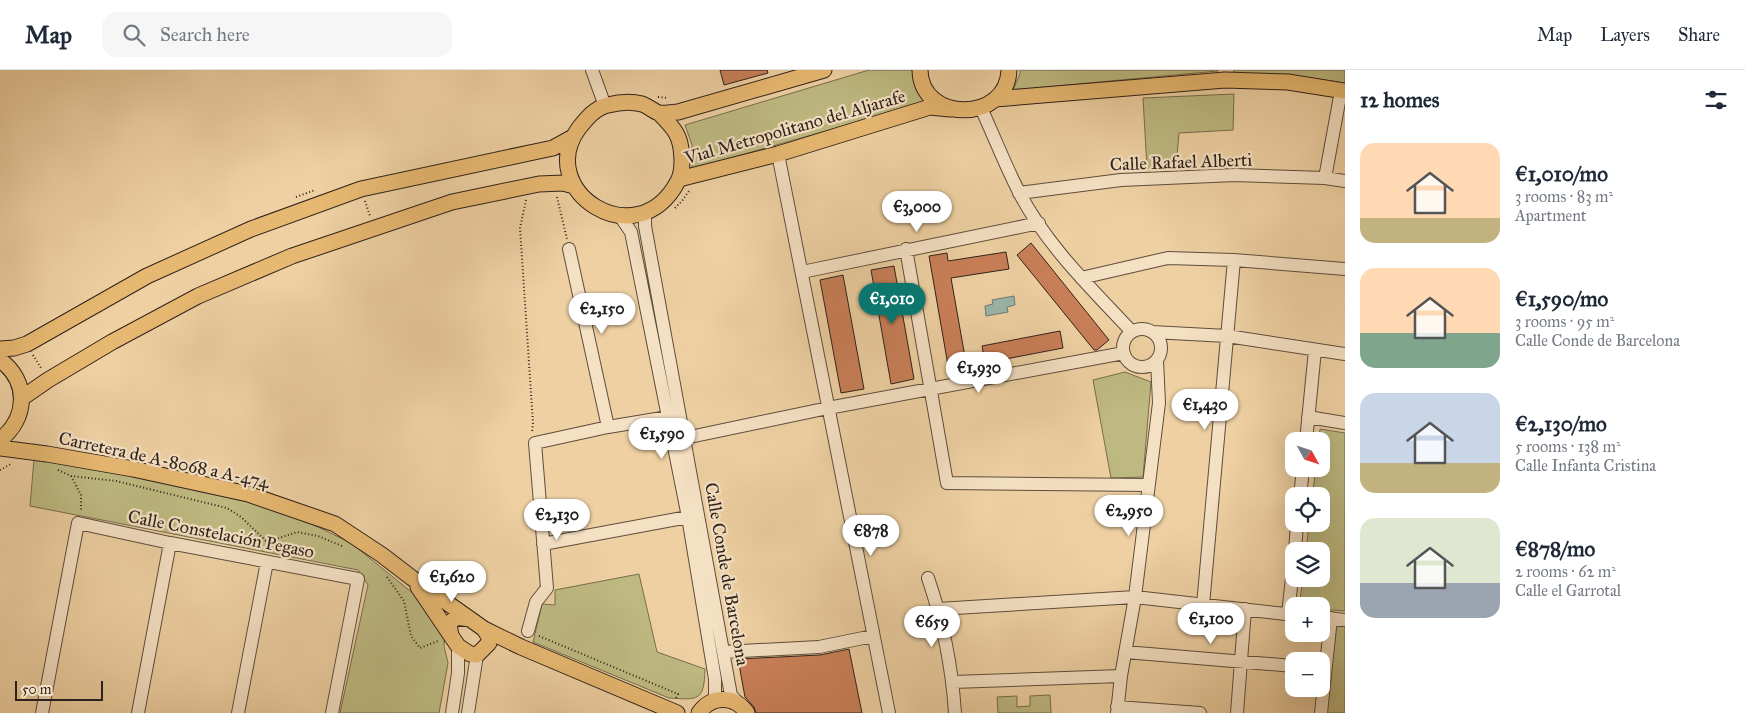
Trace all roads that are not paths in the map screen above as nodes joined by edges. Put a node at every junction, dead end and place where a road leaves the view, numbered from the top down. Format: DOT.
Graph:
graph roads {
  1 [pos="592,70"];
  2 [pos="824,70"];
  3 [pos="920,70"];
  4 [pos="1009,70"];
  5 [pos="1225,75"];
  6 [pos="1343,91"];
  7 [pos="995,99"];
  8 [pos="605,106"];
  9 [pos="981,108"];
  10 [pos="950,109"];
  11 [pos="659,113"];
  12 [pos="572,137"];
  13 [pos="778,154"];
  14 [pos="1325,178"];
  15 [pos="679,179"];
  16 [pos="1345,182"];
  17 [pos="574,186"];
  18 [pos="1019,193"];
  19 [pos="646,213"];
  20 [pos="620,216"];
  21 [pos="1038,223"];
  22 [pos="569,249"];
  23 [pos="906,249"];
  24 [pos="1234,260"];
  25 [pos="1345,270"];
  26 [pos="802,272"];
  27 [pos="1081,278"];
  28 [pos="1132,332"];
  29 [pos="1152,332"];
  30 [pos="1227,336"];
  31 [pos="0,349"];
  32 [pos="1315,350"];
  33 [pos="1124,353"];
  34 [pos="1345,354"];
  35 [pos="0,360"];
  36 [pos="1157,360"];
  37 [pos="931,389"];
  38 [pos="22,398"];
  39 [pos="828,408"];
  40 [pos="668,417"];
  41 [pos="1308,417"];
  42 [pos="1345,423"];
  43 [pos="608,427"];
  44 [pos="1307,432"];
  45 [pos="5,436"];
  46 [pos="685,438"];
  47 [pos="0,448"];
  48 [pos="42,454"];
  49 [pos="1149,485"];
  50 [pos="688,517"];
  51 [pos="170,543"];
  52 [pos="543,544"];
  53 [pos="267,562"];
  54 [pos="412,578"];
  55 [pos="928,578"];
  56 [pos="1135,597"];
  57 [pos="1203,605"];
  58 [pos="938,609"];
  59 [pos="1245,609"];
  60 [pos="1285,613"];
  61 [pos="1330,618"];
  62 [pos="470,619"];
  63 [pos="1345,620"];
  64 [pos="484,629"];
  65 [pos="528,631"];
  66 [pos="873,636"];
  67 [pos="449,641"];
  68 [pos="521,647"];
  69 [pos="723,652"];
  70 [pos="1125,652"];
  71 [pos="480,653"];
  72 [pos="1241,661"];
  73 [pos="1285,665"];
  74 [pos="1121,676"];
  75 [pos="953,682"];
  76 [pos="1322,697"];
  77 [pos="715,700"];
  78 [pos="743,708"];
  79 [pos="1117,710"];
  80 [pos="674,712"];
  81 [pos="700,712"];
  82 [pos="42,713"];
  83 [pos="138,713"];
  84 [pos="238,713"];
  85 [pos="332,713"];
  86 [pos="452,713"];
  87 [pos="468,713"];
  88 [pos="889,713"];
  89 [pos="955,713"];
  90 [pos="1200,713"];
  91 [pos="1237,713"];
  92 [pos="1321,713"];
  1 -- 8 [label="street"];
  2 -- 11 [label="main road, Vial Metropolitano del Aljarafe"];
  3 -- 10 [label="main road, Vial Metropolitano del Aljarafe"];
  4 -- 7 [label="main road, Vial Metropolitano del Aljarafe"];
  5 -- 6 [label="main road, Vial Metropolitano del Aljarafe"];
  5 -- 7 [label="main road, Vial Metropolitano del Aljarafe"];
  6 -- 14 [label="street"];
  7 -- 9 [label="main road, Vial Metropolitano del Aljarafe"];
  8 -- 11 [label="main road, Vial Metropolitano del Aljarafe"];
  8 -- 12 [label="main road, Vial Metropolitano del Aljarafe"];
  9 -- 10 [label="main road, Vial Metropolitano del Aljarafe"];
  9 -- 18 [label="street"];
  10 -- 13 [label="main road, Vial Metropolitano del Aljarafe"];
  11 -- 15 [label="main road, Vial Metropolitano del Aljarafe"];
  12 -- 17 [label="main road, Vial Metropolitano del Aljarafe"];
  12 -- 31 [label="main road, Vial Metropolitano del Aljarafe"];
  13 -- 15 [label="main road, Vial Metropolitano del Aljarafe"];
  13 -- 26 [label="street"];
  14 -- 16 [label="street, Calle Rafael Alberti"];
  14 -- 18 [label="street, Calle Rafael Alberti"];
  15 -- 19 [label="main road, Vial Metropolitano del Aljarafe"];
  17 -- 20 [label="main road, Vial Metropolitano del Aljarafe"];
  17 -- 38 [label="main road"];
  18 -- 21 [label="street"];
  19 -- 20 [label="main road, Vial Metropolitano del Aljarafe"];
  19 -- 46 [label="street, Calle Conde de Barcelona"];
  20 -- 40 [label="street, Calle Conde de Barcelona"];
  21 -- 23 [label="street"];
  21 -- 27 [label="street"];
  22 -- 43 [label="street"];
  23 -- 26 [label="street"];
  23 -- 37 [label="street"];
  24 -- 25 [label="street"];
  24 -- 27 [label="street"];
  24 -- 30 [label="street"];
  26 -- 39 [label="street"];
  27 -- 28 [label="street"];
  28 -- 29 [label="street"];
  28 -- 33 [label="street"];
  29 -- 30 [label="street"];
  29 -- 36 [label="street"];
  30 -- 32 [label="street"];
  30 -- 57 [label="street"];
  32 -- 34 [label="street"];
  32 -- 41 [label="street"];
  33 -- 36 [label="street"];
  33 -- 37 [label="street"];
  35 -- 38 [label="main road"];
  36 -- 49 [label="street"];
  37 -- 39 [label="street"];
  37 -- 49 [label="street"];
  38 -- 45 [label="main road"];
  39 -- 46 [label="street"];
  39 -- 66 [label="street"];
  40 -- 43 [label="street"];
  40 -- 50 [label="street, Calle Conde de Barcelona"];
  41 -- 42 [label="street"];
  41 -- 44 [label="street"];
  43 -- 52 [label="street"];
  45 -- 48 [label="main road"];
  46 -- 69 [label="street, Calle Conde de Barcelona"];
  47 -- 48 [label="main road, Carretera de A-8068 a A-474"];
  48 -- 54 [label="main road, Carretera de A-8068 a A-474"];
  49 -- 56 [label="street"];
  50 -- 52 [label="street"];
  50 -- 77 [label="street, Calle Conde de Barcelona"];
  51 -- 53 [label="street, Calle Constelación Pegaso"];
  51 -- 82 [label="street, Calle Constelación Pegaso"];
  51 -- 83 [label="street"];
  52 -- 65 [label="street"];
  53 -- 84 [label="street"];
  53 -- 85 [label="street, Calle Constelación Pegaso"];
  54 -- 62 [label="main road, Carretera de A-8068 a A-474"];
  54 -- 67 [label="main road, Carretera de A-8068 a A-474"];
  55 -- 58 [label="street"];
  56 -- 57 [label="street"];
  56 -- 58 [label="street"];
  56 -- 70 [label="street"];
  57 -- 59 [label="street"];
  58 -- 75 [label="street"];
  59 -- 60 [label="street"];
  59 -- 72 [label="street"];
  61 -- 63 [label="street"];
  62 -- 64 [label="main road"];
  62 -- 67 [label="main road"];
  64 -- 68 [label="main road"];
  64 -- 71 [label="main road"];
  66 -- 69 [label="street"];
  66 -- 88 [label="street"];
  67 -- 71 [label="main road"];
  67 -- 86 [label="street"];
  68 -- 71 [label="main road"];
  68 -- 80 [label="main road"];
  69 -- 78 [label="street, Calle Conde de Barcelona"];
  70 -- 72 [label="street"];
  70 -- 74 [label="street"];
  71 -- 87 [label="street"];
  72 -- 73 [label="street"];
  72 -- 91 [label="street"];
  74 -- 75 [label="street"];
  74 -- 79 [label="street"];
  75 -- 89 [label="street"];
  76 -- 92 [label="street"];
  77 -- 78 [label="main road"];
  77 -- 81 [label="main road"];
  79 -- 90 [label="street"];
  80 -- 81 [label="main road"];
}
